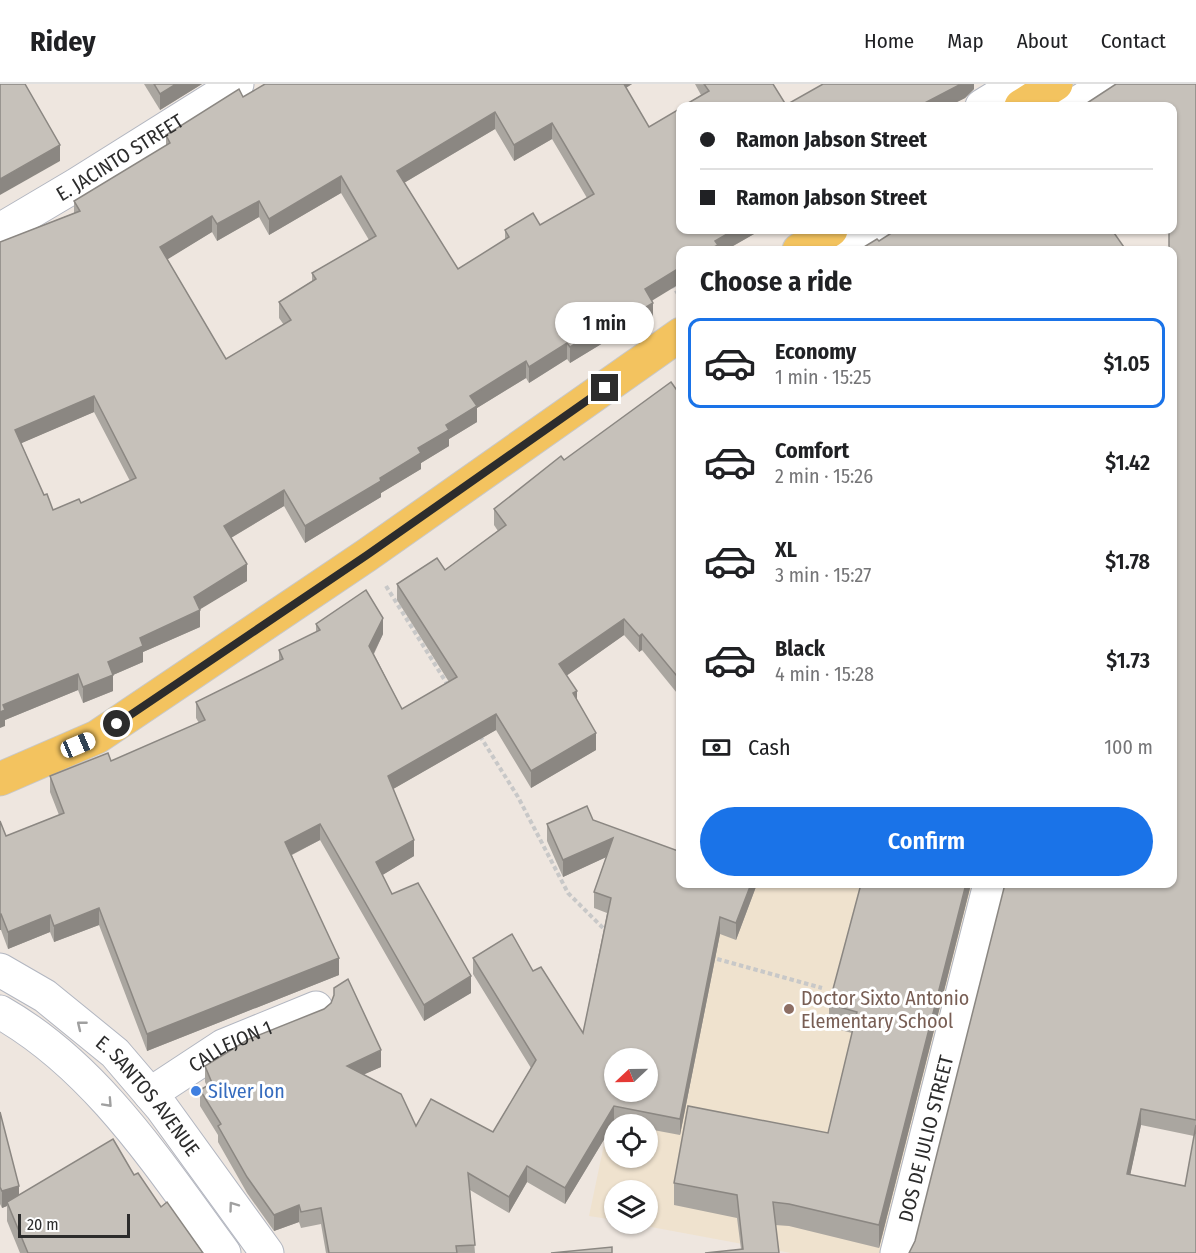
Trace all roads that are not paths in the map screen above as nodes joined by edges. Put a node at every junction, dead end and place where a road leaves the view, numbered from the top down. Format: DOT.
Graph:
graph roads {
  1 [pos="237,84"];
  2 [pos="1018,84"];
  3 [pos="1056,84"];
  4 [pos="1107,84"];
  5 [pos="989,102"];
  6 [pos="1027,102"];
  7 [pos="1079,102"];
  8 [pos="0,230"];
  9 [pos="876,234"];
  10 [pos="857,246"];
  11 [pos="676,338"];
  12 [pos="0,779"];
  13 [pos="989,888"];
  14 [pos="0,970"];
  15 [pos="316,1008"];
  16 [pos="0,1012"];
  17 [pos="150,1094"];
  18 [pos="224,1253"];
  19 [pos="267,1253"];
  20 [pos="897,1253"];
  1 -- 8 [label="street, E. JACINTO STREET"];
  2 -- 5 [label="street"];
  3 -- 6 [label="main road"];
  4 -- 7 [label="street"];
  9 -- 10 [label="street"];
  11 -- 12 [label="main road"];
  13 -- 20 [label="street, DOS DE JULIO STREET"];
  17 -- 14 [label="street, E. SANTOS AVENUE, one-way"];
  15 -- 17 [label="street, CALLEJON 1"];
  16 -- 18 [label="street, E. SANTOS AVENUE, one-way"];
  19 -- 17 [label="street, E. SANTOS AVENUE, one-way"];
}
